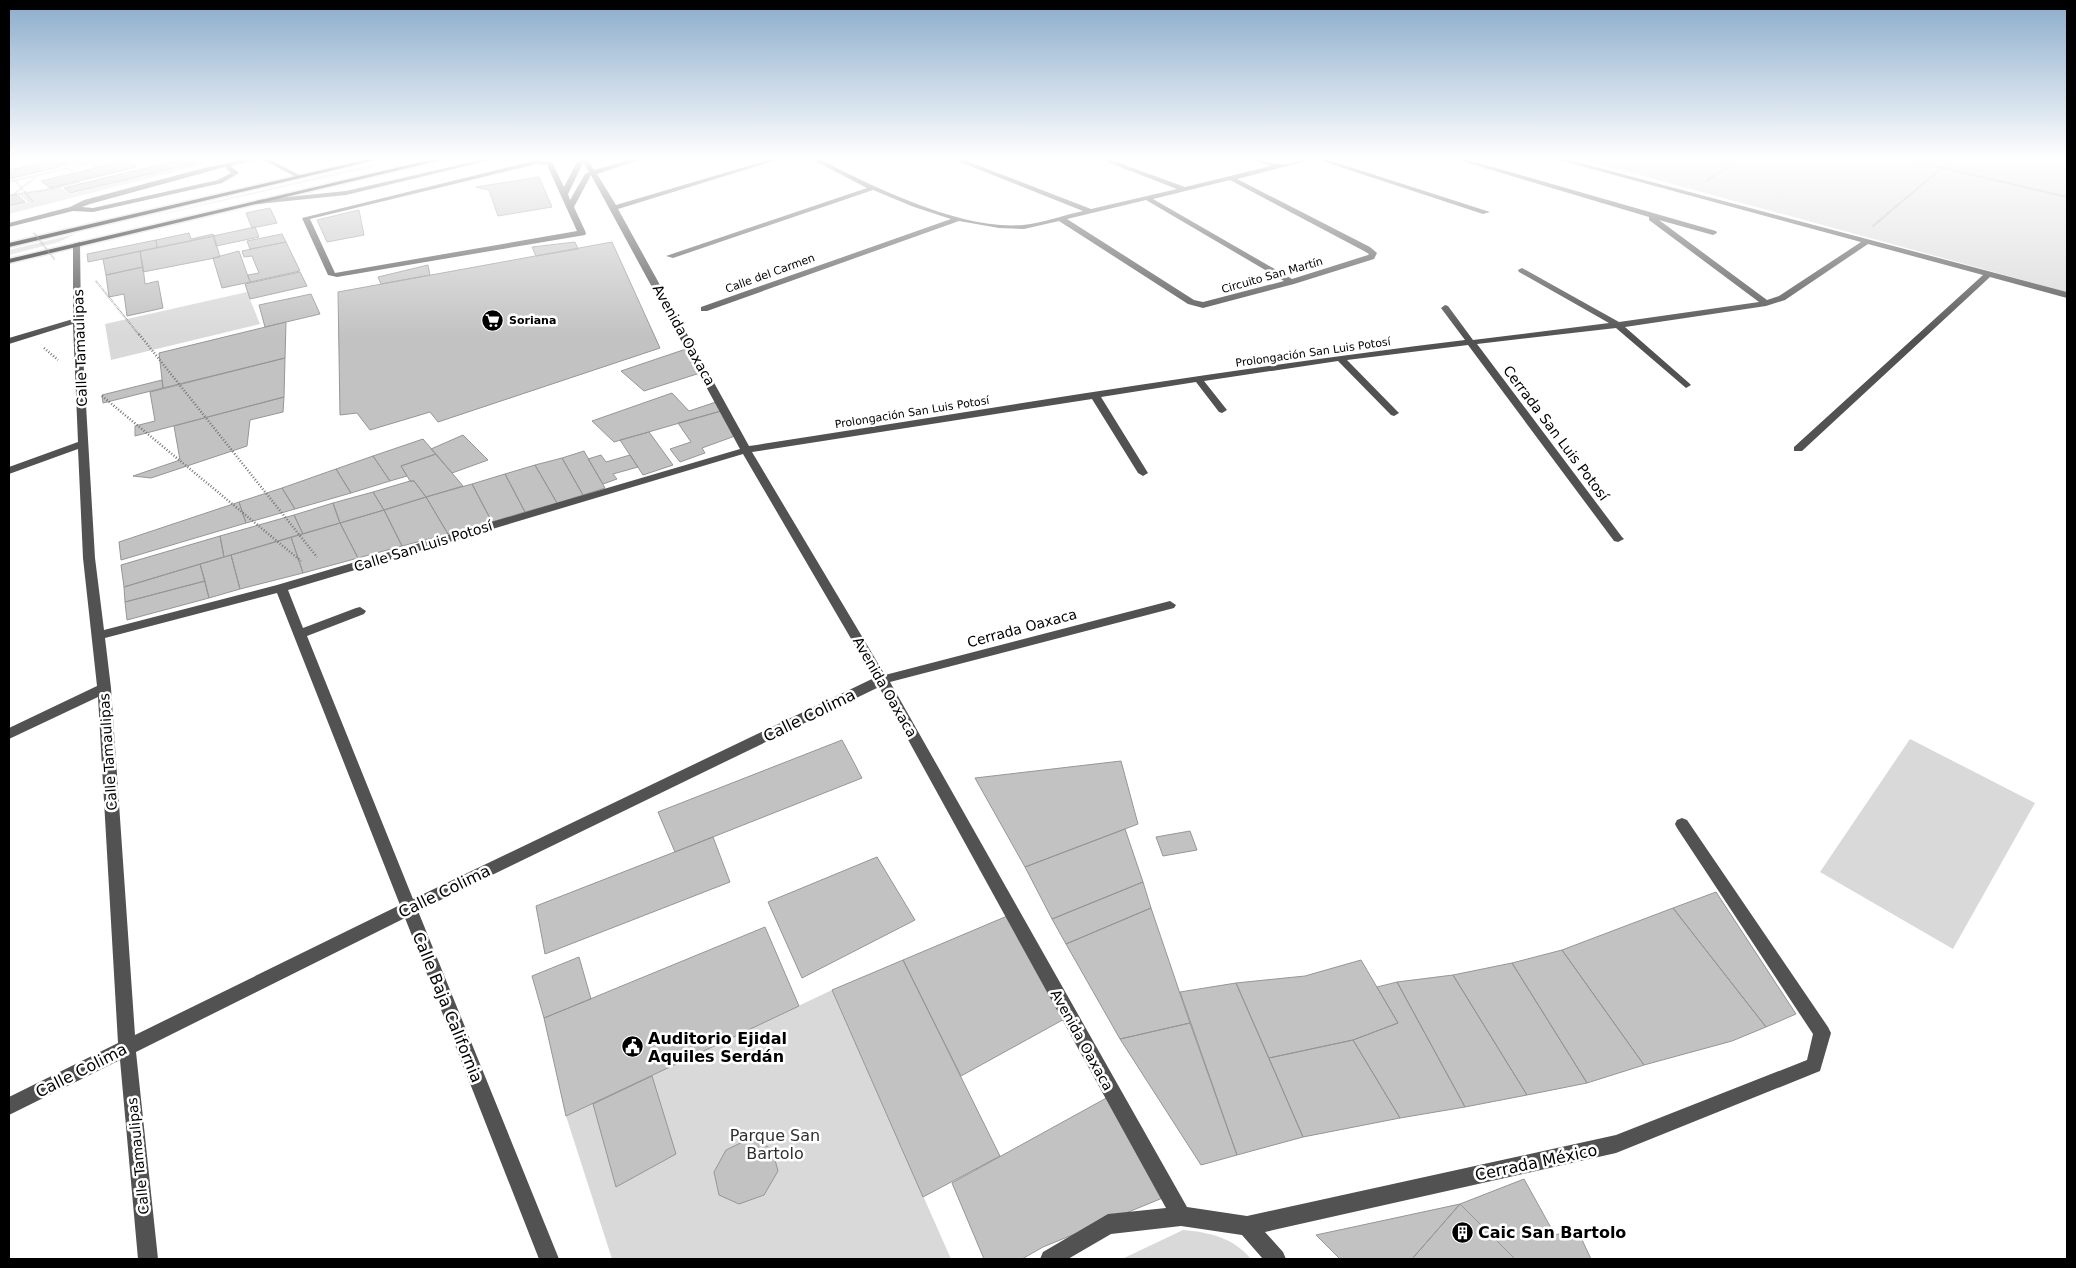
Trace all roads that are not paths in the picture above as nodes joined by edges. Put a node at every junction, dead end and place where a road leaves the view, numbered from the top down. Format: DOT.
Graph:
graph roads {
  1 [pos="32,219"];
  2 [pos="117,219"];
  3 [pos="184,219"];
  4 [pos="306,219"];
  5 [pos="576,219"];
  6 [pos="620,219"];
  7 [pos="780,219"];
  8 [pos="957,219"];
  9 [pos="1055,219"];
  10 [pos="1062,219"];
  11 [pos="1183,219"];
  12 [pos="1309,219"];
  13 [pos="1652,219"];
  14 [pos="1664,219"];
  15 [pos="1786,219"];
  16 [pos="105,222"];
  17 [pos="9,225"];
  18 [pos="1714,233"];
  19 [pos="1868,241"];
  20 [pos="78,244"];
  21 [pos="9,245"];
  22 [pos="670,256"];
  23 [pos="9,261"];
  24 [pos="1522,270"];
  25 [pos="1989,274"];
  26 [pos="1291,282"];
  27 [pos="2067,296"];
  28 [pos="1766,303"];
  29 [pos="1445,308"];
  30 [pos="704,309"];
  31 [pos="77,320"];
  32 [pos="1618,325"];
  33 [pos="9,342"];
  34 [pos="1472,344"];
  35 [pos="1340,358"];
  36 [pos="1198,379"];
  37 [pos="1686,385"];
  38 [pos="1094,394"];
  39 [pos="1222,410"];
  40 [pos="1394,413"];
  41 [pos="84,443"];
  42 [pos="1798,449"];
  43 [pos="746,450"];
  44 [pos="9,471"];
  45 [pos="1143,473"];
  46 [pos="1618,539"];
  47 [pos="281,588"];
  48 [pos="1170,605"];
  49 [pos="360,611"];
  50 [pos="301,634"];
  51 [pos="98,636"];
  52 [pos="882,680"];
  53 [pos="104,688"];
  54 [pos="9,734"];
  55 [pos="1682,824"];
  56 [pos="408,908"];
  57 [pos="127,1046"];
  58 [pos="9,1106"];
  59 [pos="1181,1216"];
  60 [pos="1247,1226"];
  61 [pos="148,1259"];
  62 [pos="549,1259"];
  63 [pos="1050,1259"];
  64 [pos="1276,1259"];
  1 -- 17 [label="street"];
  2 -- 16 [label="main road"];
  3 -- 20 [label="main road"];
  4 -- 5 [label="street"];
  6 -- 43 [label="street, Avenida Oaxaca"];
  7 -- 22 [label="street"];
  8 -- 9 [label="street"];
  8 -- 30 [label="street, Calle del Carmen"];
  10 -- 26 [label="street, Circuito San Martín"];
  11 -- 26 [label="street"];
  12 -- 26 [label="street, Circuito San Martín"];
  13 -- 28 [label="street"];
  14 -- 18 [label="street"];
  15 -- 19 [label="street"];
  16 -- 20 [label="main road"];
  16 -- 21 [label="main road"];
  19 -- 25 [label="street"];
  19 -- 28 [label="street, Prolongación San Luis Potosí"];
  20 -- 23 [label="main road"];
  20 -- 31 [label="street, Calle Tamaulipas"];
  24 -- 32 [label="street"];
  25 -- 27 [label="street"];
  25 -- 42 [label="street"];
  28 -- 32 [label="street, Prolongación San Luis Potosí"];
  29 -- 34 [label="street, Cerrada San Luis Potosí"];
  31 -- 33 [label="street"];
  31 -- 41 [label="street, Calle Tamaulipas"];
  32 -- 34 [label="street, Prolongación San Luis Potosí"];
  32 -- 37 [label="street"];
  34 -- 35 [label="street, Prolongación San Luis Potosí"];
  34 -- 46 [label="street, Cerrada San Luis Potosí"];
  35 -- 36 [label="street, Prolongación San Luis Potosí"];
  35 -- 40 [label="street"];
  36 -- 38 [label="street, Prolongación San Luis Potosí"];
  36 -- 39 [label="street"];
  38 -- 43 [label="street, Prolongación San Luis Potosí"];
  38 -- 45 [label="street"];
  41 -- 44 [label="street"];
  41 -- 51 [label="street, Calle Tamaulipas"];
  43 -- 47 [label="street, Calle San Luis Potosí"];
  43 -- 52 [label="street, Avenida Oaxaca"];
  47 -- 50 [label="street, Calle Baja California"];
  47 -- 51 [label="street, Calle San Luis Potosí"];
  48 -- 52 [label="street, Cerrada Oaxaca"];
  49 -- 50 [label="street"];
  50 -- 56 [label="street, Calle Baja California"];
  51 -- 53 [label="street, Calle Tamaulipas"];
  52 -- 56 [label="street, Calle Colima"];
  52 -- 59 [label="street, Avenida Oaxaca"];
  53 -- 54 [label="street"];
  53 -- 57 [label="street, Calle Tamaulipas"];
  55 -- 60 [label="street, Cerrada México"];
  56 -- 57 [label="street, Calle Colima"];
  56 -- 62 [label="street, Calle Baja California"];
  57 -- 58 [label="street, Calle Colima"];
  57 -- 61 [label="street, Calle Tamaulipas"];
  59 -- 60 [label="street"];
  59 -- 63 [label="street"];
  60 -- 64 [label="street"];
}
